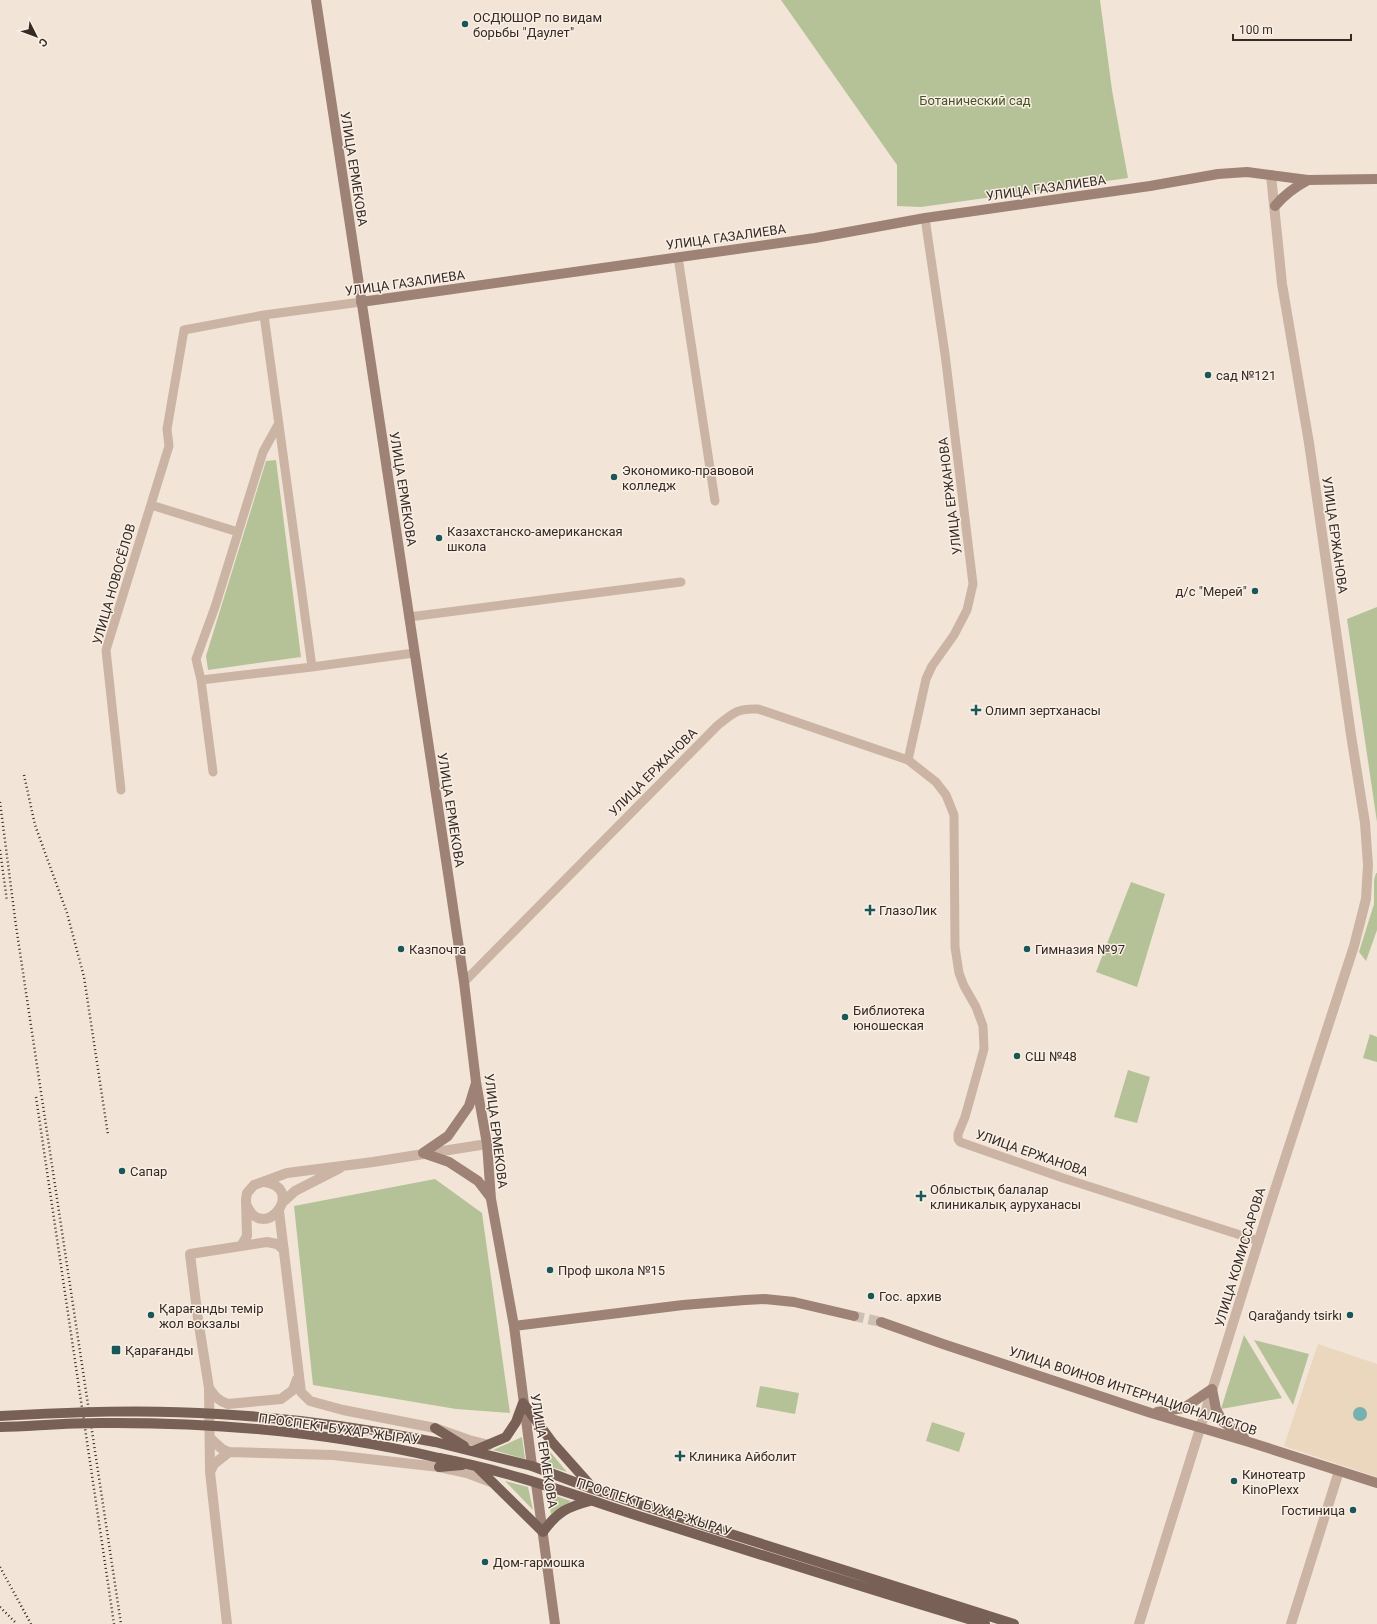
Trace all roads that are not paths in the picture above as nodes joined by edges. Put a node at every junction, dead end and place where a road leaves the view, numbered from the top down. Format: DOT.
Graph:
graph roads {
  1 [pos="316,0"];
  2 [pos="1271,175"];
  3 [pos="1377,179"];
  4 [pos="1308,180"];
  5 [pos="1275,206"];
  6 [pos="925,218"];
  7 [pos="678,257"];
  8 [pos="361,302"];
  9 [pos="264,315"];
  10 [pos="184,330"];
  11 [pos="279,424"];
  12 [pos="715,501"];
  13 [pos="151,505"];
  14 [pos="238,532"];
  15 [pos="681,582"];
  16 [pos="409,617"];
  17 [pos="414,653"];
  18 [pos="312,667"];
  19 [pos="201,680"];
  20 [pos="908,760"];
  21 [pos="213,772"];
  22 [pos="121,790"];
  23 [pos="1366,899"];
  24 [pos="464,982"];
  25 [pos="476,1082"];
  26 [pos="487,1144"];
  27 [pos="423,1153"];
  28 [pos="348,1165"];
  29 [pos="265,1182"];
  30 [pos="492,1199"];
  31 [pos="246,1204"];
  32 [pos="281,1207"];
  33 [pos="1259,1241"];
  34 [pos="240,1246"];
  35 [pos="284,1250"];
  36 [pos="854,1316"];
  37 [pos="881,1322"];
  38 [pos="514,1326"];
  39 [pos="298,1376"];
  40 [pos="209,1388"];
  41 [pos="1212,1389"];
  42 [pos="523,1403"];
  43 [pos="228,1404"];
  44 [pos="1151,1413"];
  45 [pos="0,1416"];
  46 [pos="211,1424"];
  47 [pos="0,1427"];
  48 [pos="1200,1427"];
  49 [pos="435,1428"];
  50 [pos="210,1438"];
  51 [pos="1250,1442"];
  52 [pos="489,1445"];
  53 [pos="473,1451"];
  54 [pos="229,1452"];
  55 [pos="439,1463"];
  56 [pos="474,1464"];
  57 [pos="532,1466"];
  58 [pos="1339,1471"];
  59 [pos="210,1472"];
  60 [pos="491,1482"];
  61 [pos="536,1483"];
  62 [pos="1377,1484"];
  63 [pos="593,1489"];
  64 [pos="590,1500"];
  65 [pos="543,1532"];
  66 [pos="819,1563"];
  67 [pos="815,1573"];
  68 [pos="227,1624"];
  69 [pos="555,1624"];
  70 [pos="985,1624"];
  71 [pos="1014,1624"];
  72 [pos="1139,1624"];
  73 [pos="1291,1624"];
  1 -- 8 [label="main road, УЛИЦА ЕРМЕКОВА"];
  2 -- 4 [label="main road, УЛИЦА ГАЗАЛИЕВА"];
  2 -- 5 [label="street, УЛИЦА ЕРЖАНОВА"];
  2 -- 6 [label="main road, УЛИЦА ГАЗАЛИЕВА"];
  3 -- 4 [label="main road, УЛИЦА ГАЗАЛИЕВА"];
  4 -- 5 [label="main road"];
  5 -- 23 [label="street, УЛИЦА ЕРЖАНОВА"];
  6 -- 7 [label="main road, УЛИЦА ГАЗАЛИЕВА"];
  6 -- 20 [label="street, УЛИЦА ЕРЖАНОВА"];
  7 -- 8 [label="main road, УЛИЦА ГАЗАЛИЕВА"];
  7 -- 12 [label="street"];
  8 -- 9 [label="street, УЛИЦА ГАЗАЛИЕВА"];
  8 -- 16 [label="main road, УЛИЦА ЕРМЕКОВА"];
  9 -- 10 [label="street, УЛИЦА ГАЗАЛИЕВА"];
  9 -- 11 [label="street"];
  10 -- 13 [label="street, УЛИЦА НОВОСЁЛОВ"];
  11 -- 14 [label="street"];
  11 -- 18 [label="street"];
  13 -- 14 [label="street"];
  13 -- 22 [label="street, УЛИЦА НОВОСЁЛОВ"];
  14 -- 19 [label="street"];
  15 -- 16 [label="street"];
  16 -- 17 [label="main road, УЛИЦА ЕРМЕКОВА"];
  17 -- 18 [label="street"];
  17 -- 24 [label="main road, УЛИЦА ЕРМЕКОВА"];
  18 -- 19 [label="street"];
  19 -- 21 [label="street"];
  20 -- 24 [label="street, УЛИЦА ЕРЖАНОВА"];
  20 -- 33 [label="street, УЛИЦА ЕРЖАНОВА"];
  23 -- 33 [label="street, УЛИЦА КОМИССАРОВА"];
  24 -- 25 [label="main road, УЛИЦА ЕРМЕКОВА"];
  25 -- 26 [label="main road, УЛИЦА ЕРМЕКОВА"];
  25 -- 27 [label="main road"];
  26 -- 27 [label="street"];
  26 -- 30 [label="main road, УЛИЦА ЕРМЕКОВА"];
  27 -- 28 [label="street"];
  27 -- 30 [label="main road"];
  28 -- 29 [label="street"];
  28 -- 32 [label="street"];
  29 -- 31 [label="street"];
  29 -- 32 [label="street"];
  30 -- 38 [label="main road, УЛИЦА ЕРМЕКОВА"];
  31 -- 32 [label="street"];
  31 -- 34 [label="street"];
  32 -- 35 [label="street"];
  33 -- 41 [label="street, УЛИЦА КОМИССАРОВА"];
  34 -- 35 [label="street"];
  34 -- 40 [label="street"];
  35 -- 39 [label="street"];
  36 -- 38 [label="main road"];
  37 -- 44 [label="main road, УЛИЦА ВОИНОВ ИНТЕРНАЦИОНАЛИСТОВ"];
  38 -- 42 [label="main road, УЛИЦА ЕРМЕКОВА"];
  39 -- 43 [label="street"];
  39 -- 49 [label="street"];
  40 -- 43 [label="street"];
  40 -- 46 [label="street"];
  41 -- 44 [label="main road"];
  41 -- 48 [label="street, УЛИЦА КОМИССАРОВА"];
  41 -- 51 [label="main road"];
  42 -- 52 [label="main road"];
  42 -- 57 [label="main road, УЛИЦА ЕРМЕКОВА"];
  42 -- 63 [label="main road"];
  43 -- 46 [label="street"];
  44 -- 48 [label="main road, УЛИЦА ВОИНОВ ИНТЕРНАЦИОНАЛИСТОВ"];
  45 -- 53 [label="main road, ПРОСПЕКТ БУХАР-ЖЫРАУ, bridge"];
  46 -- 50 [label="street"];
  47 -- 55 [label="main road, ПРОСПЕКТ БУХАР-ЖЫРАУ, bridge"];
  48 -- 51 [label="main road, УЛИЦА ВОИНОВ ИНТЕРНАЦИОНАЛИСТОВ"];
  48 -- 72 [label="street, УЛИЦА КОМИССАРОВА"];
  49 -- 52 [label="street"];
  49 -- 53 [label="main road"];
  50 -- 54 [label="street"];
  50 -- 59 [label="street"];
  51 -- 58 [label="main road, УЛИЦА ВОИНОВ ИНТЕРНАЦИОНАЛИСТОВ"];
  52 -- 53 [label="main road"];
  53 -- 57 [label="main road, ПРОСПЕКТ БУХАР-ЖЫРАУ"];
  54 -- 55 [label="street"];
  54 -- 59 [label="street"];
  55 -- 56 [label="main road, ПРОСПЕКТ БУХАР-ЖЫРАУ"];
  55 -- 60 [label="street"];
  56 -- 60 [label="main road"];
  56 -- 61 [label="main road, ПРОСПЕКТ БУХАР-ЖЫРАУ"];
  57 -- 61 [label="main road, УЛИЦА ЕРМЕКОВА"];
  57 -- 63 [label="main road, ПРОСПЕКТ БУХАР-ЖЫРАУ"];
  58 -- 62 [label="main road, УЛИЦА ВОИНОВ ИНТЕРНАЦИОНАЛИСТОВ"];
  58 -- 73 [label="street"];
  59 -- 68 [label="street"];
  60 -- 65 [label="main road"];
  61 -- 64 [label="main road, ПРОСПЕКТ БУХАР-ЖЫРАУ"];
  61 -- 65 [label="main road, УЛИЦА ЕРМЕКОВА"];
  63 -- 66 [label="main road, ПРОСПЕКТ БУХАР-ЖЫРАУ"];
  64 -- 65 [label="main road"];
  64 -- 67 [label="main road, ПРОСПЕКТ БУХАР-ЖЫРАУ"];
  65 -- 69 [label="main road, УЛИЦА ЕРМЕКОВА"];
  66 -- 67 [label="main road"];
  66 -- 71 [label="main road, ПРОСПЕКТ БУХАР-ЖЫРАУ"];
  67 -- 70 [label="main road, ПРОСПЕКТ БУХАР-ЖЫРАУ"];
}
